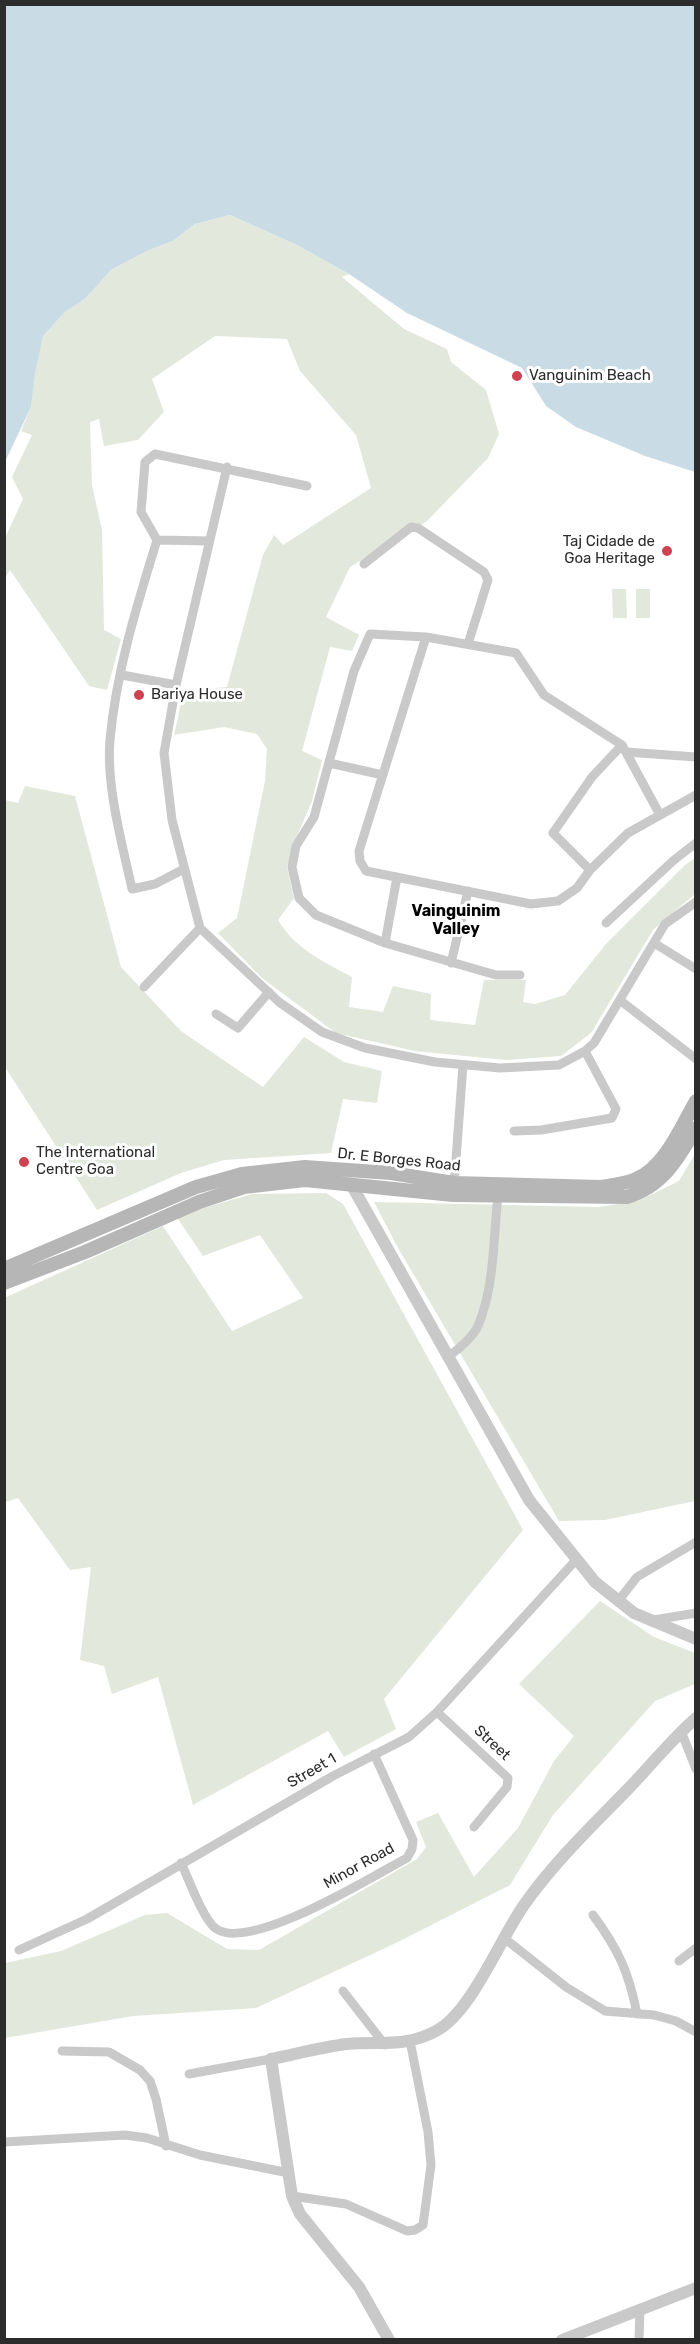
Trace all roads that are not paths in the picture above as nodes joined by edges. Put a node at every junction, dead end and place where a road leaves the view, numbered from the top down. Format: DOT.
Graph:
graph roads {
  1 [pos="227,467"];
  2 [pos="307,486"];
  3 [pos="157,540"];
  4 [pos="209,541"];
  5 [pos="364,564"];
  6 [pos="426,637"];
  7 [pos="468,644"];
  8 [pos="122,675"];
  9 [pos="176,685"];
  10 [pos="624,748"];
  11 [pos="696,757"];
  12 [pos="329,763"];
  13 [pos="383,775"];
  14 [pos="696,795"];
  15 [pos="660,815"];
  16 [pos="696,843"];
  17 [pos="184,869"];
  18 [pos="590,870"];
  19 [pos="397,877"];
  20 [pos="468,891"];
  21 [pos="696,902"];
  22 [pos="606,923"];
  23 [pos="201,928"];
  24 [pos="385,943"];
  25 [pos="654,943"];
  26 [pos="451,963"];
  27 [pos="696,969"];
  28 [pos="520,975"];
  29 [pos="144,987"];
  30 [pos="269,993"];
  31 [pos="621,1001"];
  32 [pos="216,1014"];
  33 [pos="585,1051"];
  34 [pos="696,1059"];
  35 [pos="463,1065"];
  36 [pos="696,1101"];
  37 [pos="696,1128"];
  38 [pos="514,1131"];
  39 [pos="351,1184"];
  40 [pos="454,1189"];
  41 [pos="498,1196"];
  42 [pos="4,1269"];
  43 [pos="4,1283"];
  44 [pos="449,1356"];
  45 [pos="696,1542"];
  46 [pos="576,1560"];
  47 [pos="619,1600"];
  48 [pos="696,1613"];
  49 [pos="650,1621"];
  50 [pos="696,1639"];
  51 [pos="437,1712"];
  52 [pos="696,1718"];
  53 [pos="681,1731"];
  54 [pos="374,1754"];
  55 [pos="696,1769"];
  56 [pos="474,1827"];
  57 [pos="181,1863"];
  58 [pos="593,1915"];
  59 [pos="504,1938"];
  60 [pos="696,1948"];
  61 [pos="19,1950"];
  62 [pos="679,1961"];
  63 [pos="343,1991"];
  64 [pos="637,2014"];
  65 [pos="696,2032"];
  66 [pos="410,2041"];
  67 [pos="385,2045"];
  68 [pos="62,2051"];
  69 [pos="271,2059"];
  70 [pos="189,2074"];
  71 [pos="4,2142"];
  72 [pos="166,2146"];
  73 [pos="289,2173"];
  74 [pos="292,2196"];
  75 [pos="696,2288"];
  76 [pos="640,2309"];
  77 [pos="388,2340"];
  78 [pos="562,2340"];
  79 [pos="639,2340"];
  1 -- 2 [label="street"];
  1 -- 3 [label="street"];
  1 -- 4 [label="street"];
  3 -- 4 [label="street"];
  3 -- 8 [label="street"];
  4 -- 9 [label="street"];
  5 -- 7 [label="street"];
  6 -- 7 [label="street"];
  6 -- 12 [label="street"];
  6 -- 13 [label="street"];
  7 -- 10 [label="street"];
  8 -- 9 [label="street"];
  8 -- 17 [label="street"];
  9 -- 17 [label="street"];
  10 -- 11 [label="street"];
  10 -- 15 [label="street"];
  10 -- 18 [label="street"];
  12 -- 13 [label="street"];
  12 -- 24 [label="street"];
  13 -- 19 [label="street"];
  14 -- 15 [label="street"];
  15 -- 18 [label="street"];
  16 -- 22 [label="street"];
  17 -- 23 [label="street"];
  18 -- 20 [label="street"];
  19 -- 20 [label="street"];
  19 -- 24 [label="street"];
  20 -- 26 [label="street"];
  21 -- 25 [label="street"];
  23 -- 29 [label="street"];
  23 -- 30 [label="street"];
  24 -- 26 [label="street"];
  25 -- 27 [label="street"];
  25 -- 31 [label="street"];
  26 -- 28 [label="street"];
  30 -- 32 [label="street"];
  30 -- 35 [label="street"];
  31 -- 33 [label="street"];
  31 -- 34 [label="street"];
  33 -- 35 [label="street"];
  33 -- 38 [label="street"];
  35 -- 40 [label="street"];
  36 -- 40 [label="main road, Dr. E Borges Road"];
  37 -- 41 [label="main road, Dr. E Borges Road"];
  39 -- 40 [label="main road, Dr. E Borges Road"];
  39 -- 43 [label="main road, Dr. E Borges Road"];
  39 -- 44 [label="street"];
  40 -- 41 [label="main road, Dr. E Borges Road"];
  40 -- 42 [label="main road, Dr. E Borges Road"];
  41 -- 44 [label="street"];
  44 -- 46 [label="street"];
  45 -- 47 [label="street"];
  46 -- 47 [label="street"];
  46 -- 51 [label="street, Street 1"];
  47 -- 49 [label="street"];
  48 -- 49 [label="street"];
  49 -- 50 [label="street"];
  51 -- 54 [label="street, Street 1"];
  51 -- 56 [label="street, Street"];
  52 -- 53 [label="street"];
  53 -- 55 [label="street"];
  53 -- 59 [label="street"];
  54 -- 57 [label="street, Street 1"];
  54 -- 57 [label="street, Minor Road"];
  57 -- 61 [label="street, Street 1"];
  58 -- 64 [label="street"];
  59 -- 64 [label="street"];
  59 -- 66 [label="street"];
  60 -- 62 [label="street"];
  63 -- 67 [label="street"];
  64 -- 65 [label="street"];
  66 -- 67 [label="street"];
  66 -- 74 [label="street"];
  67 -- 69 [label="street"];
  68 -- 72 [label="street"];
  69 -- 70 [label="street"];
  69 -- 73 [label="street"];
  71 -- 72 [label="street"];
  72 -- 73 [label="street"];
  73 -- 74 [label="street"];
  74 -- 77 [label="street"];
  75 -- 76 [label="street"];
  76 -- 78 [label="street"];
  76 -- 79 [label="street"];
}
